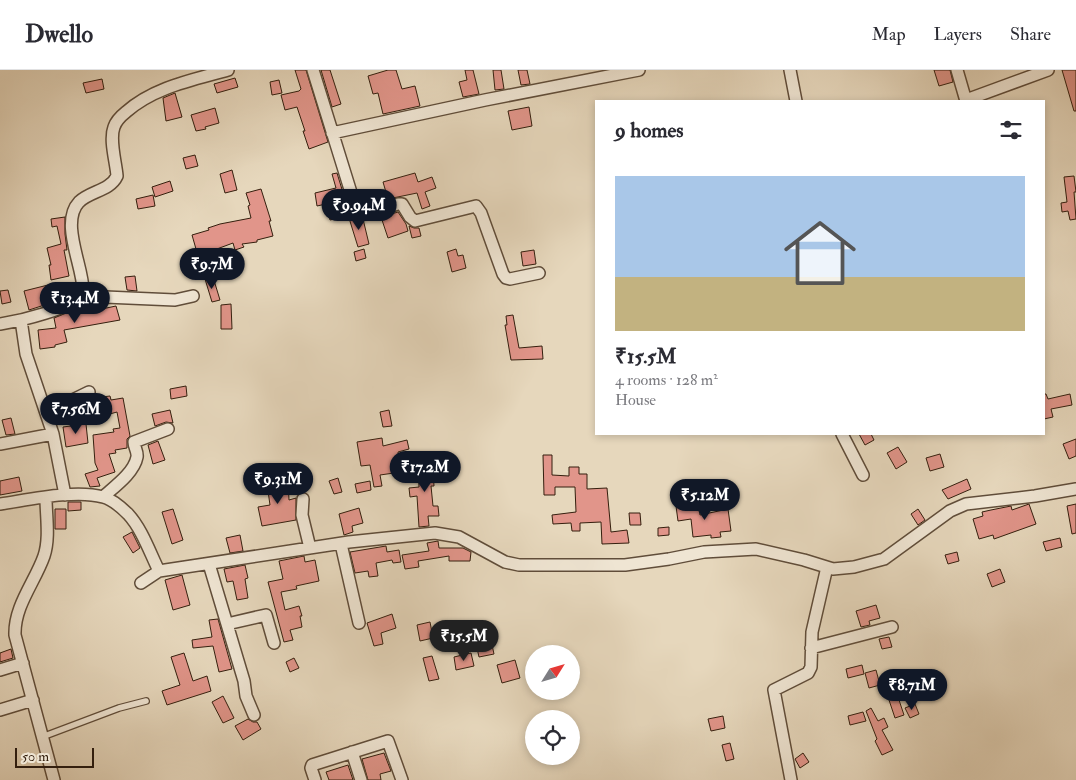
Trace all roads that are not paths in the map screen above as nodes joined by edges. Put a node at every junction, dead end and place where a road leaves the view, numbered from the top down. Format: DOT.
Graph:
graph roads {
  1 [pos="228,70"];
  2 [pos="313,70"];
  3 [pos="639,70"];
  4 [pos="790,70"];
  5 [pos="957,70"];
  6 [pos="1048,70"];
  7 [pos="796,100"];
  8 [pos="966,100"];
  9 [pos="969,100"];
  10 [pos="332,133"];
  11 [pos="352,201"];
  12 [pos="333,206"];
  13 [pos="540,273"];
  14 [pos="82,296"];
  15 [pos="193,296"];
  16 [pos="21,320"];
  17 [pos="0,324"];
  18 [pos="89,392"];
  19 [pos="46,413"];
  20 [pos="168,429"];
  21 [pos="53,434"];
  22 [pos="843,435"];
  23 [pos="0,444"];
  24 [pos="863,475"];
  25 [pos="1076,488"];
  26 [pos="65,495"];
  27 [pos="103,497"];
  28 [pos="46,498"];
  29 [pos="303,499"];
  30 [pos="0,504"];
  31 [pos="341,544"];
  32 [pos="310,548"];
  33 [pos="210,564"];
  34 [pos="826,567"];
  35 [pos="159,571"];
  36 [pos="141,583"];
  37 [pos="359,623"];
  38 [pos="227,624"];
  39 [pos="892,627"];
  40 [pos="274,643"];
  41 [pos="811,648"];
  42 [pos="23,662"];
  43 [pos="0,670"];
  44 [pos="32,700"];
  45 [pos="146,701"];
  46 [pos="0,710"];
  47 [pos="254,715"];
  48 [pos="42,737"];
  49 [pos="352,752"];
  50 [pos="54,780"];
  51 [pos="315,780"];
  52 [pos="361,780"];
  53 [pos="402,780"];
  54 [pos="791,780"];
  1 -- 14 [label="street"];
  2 -- 10 [label="street"];
  3 -- 10 [label="street"];
  4 -- 7 [label="street"];
  5 -- 8 [label="street"];
  6 -- 9 [label="street"];
  10 -- 11 [label="street"];
  11 -- 12 [label="street"];
  11 -- 13 [label="street"];
  14 -- 15 [label="street"];
  14 -- 16 [label="street"];
  16 -- 17 [label="street"];
  16 -- 19 [label="street"];
  18 -- 19 [label="street"];
  19 -- 21 [label="street"];
  20 -- 27 [label="street"];
  21 -- 23 [label="street"];
  21 -- 26 [label="street"];
  22 -- 24 [label="street"];
  25 -- 34 [label="street"];
  26 -- 27 [label="street"];
  26 -- 28 [label="street"];
  27 -- 35 [label="street"];
  28 -- 30 [label="street"];
  28 -- 42 [label="street"];
  29 -- 32 [label="street"];
  31 -- 32 [label="street"];
  31 -- 34 [label="street"];
  31 -- 37 [label="street"];
  32 -- 33 [label="street"];
  33 -- 35 [label="street"];
  33 -- 38 [label="street"];
  34 -- 41 [label="street"];
  35 -- 36 [label="street"];
  38 -- 40 [label="street"];
  38 -- 47 [label="street"];
  39 -- 41 [label="street"];
  41 -- 54 [label="street"];
  42 -- 43 [label="street"];
  42 -- 44 [label="street"];
  44 -- 46 [label="street"];
  44 -- 48 [label="street"];
  45 -- 48 [label="lane"];
  48 -- 50 [label="street"];
  49 -- 51 [label="street"];
  49 -- 52 [label="street"];
  49 -- 53 [label="street"];
}
